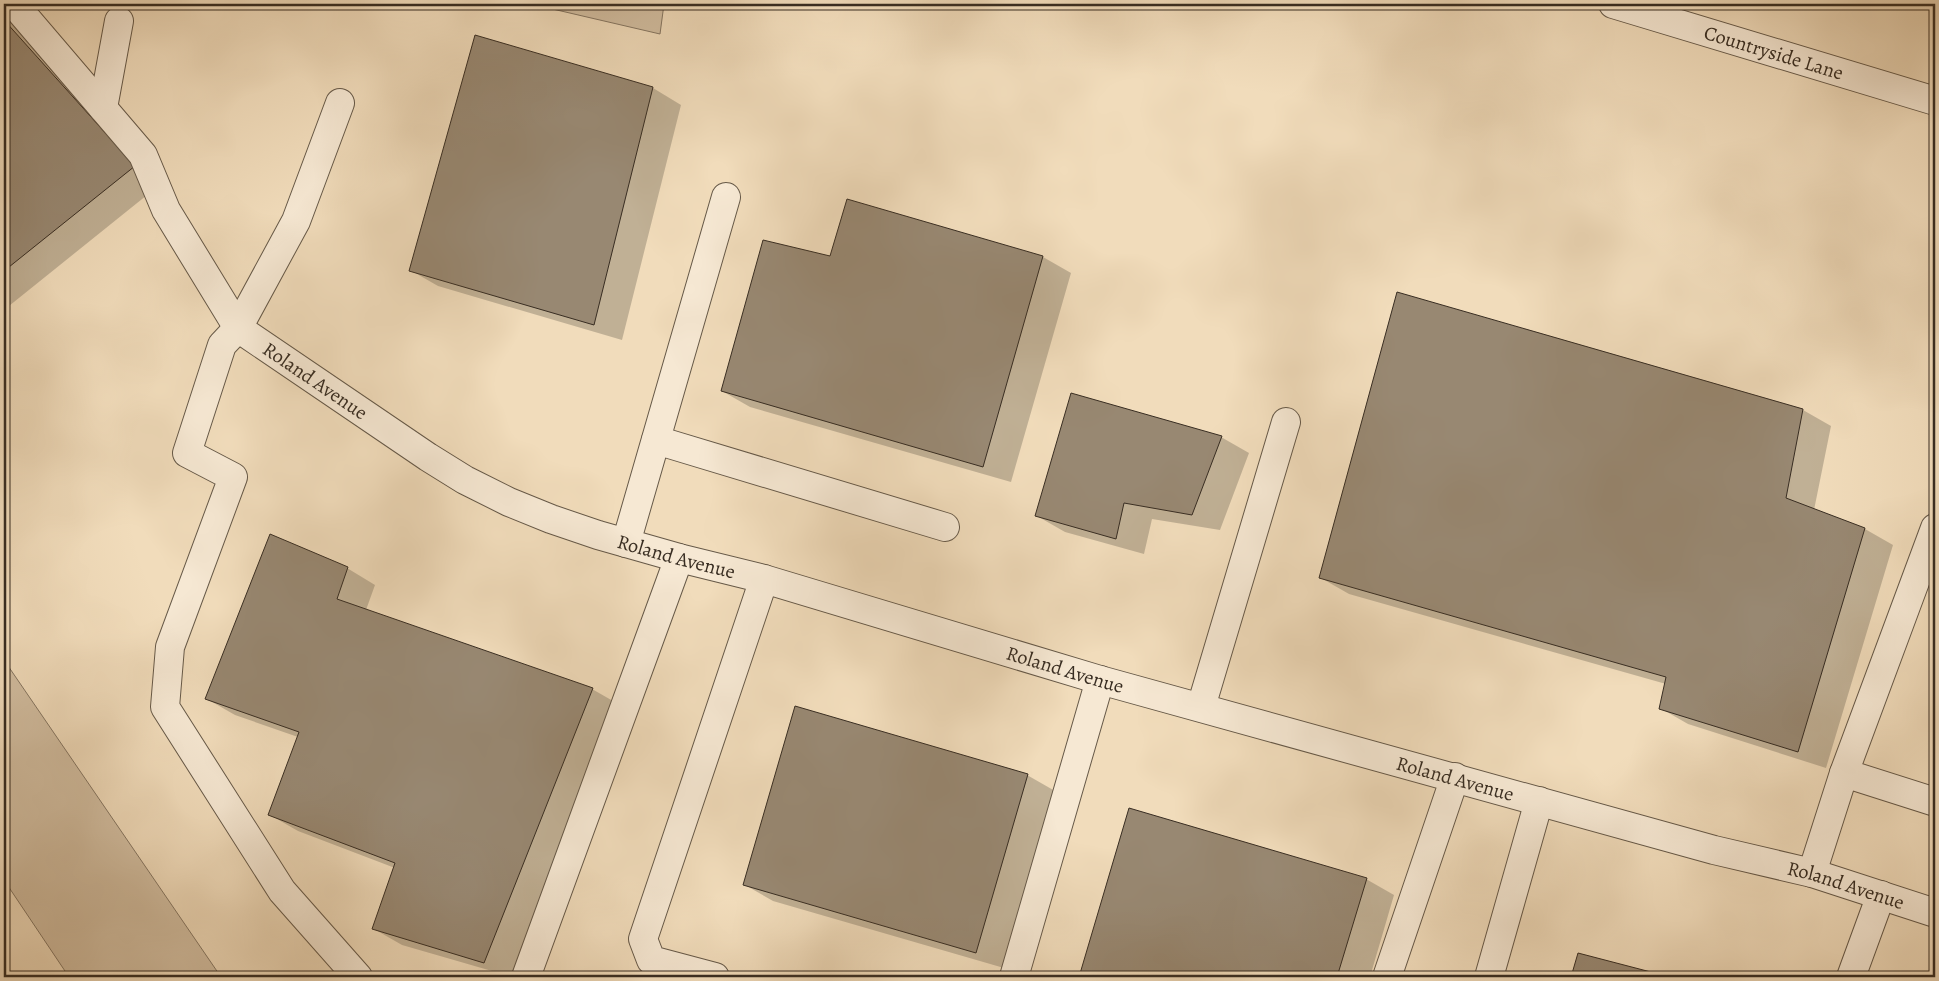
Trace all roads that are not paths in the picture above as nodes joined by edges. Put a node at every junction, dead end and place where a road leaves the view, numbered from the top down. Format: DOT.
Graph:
graph roads {
  1 [pos="14,4"];
  2 [pos="1612,4"];
  3 [pos="119,21"];
  4 [pos="1935,101"];
  5 [pos="340,104"];
  6 [pos="103,108"];
  7 [pos="726,197"];
  8 [pos="238,328"];
  9 [pos="1286,422"];
  10 [pos="656,440"];
  11 [pos="945,527"];
  12 [pos="1935,528"];
  13 [pos="626,543"];
  14 [pos="679,558"];
  15 [pos="764,579"];
  16 [pos="1100,680"];
  17 [pos="1200,707"];
  18 [pos="1844,774"];
  19 [pos="1455,778"];
  20 [pos="1539,801"];
  21 [pos="1935,802"];
  22 [pos="1812,874"];
  23 [pos="1881,895"];
  24 [pos="1935,913"];
  25 [pos="358,977"];
  26 [pos="526,977"];
  27 [pos="716,977"];
  28 [pos="1014,977"];
  29 [pos="1388,977"];
  30 [pos="1489,977"];
  31 [pos="1851,977"];
  1 -- 6 [label="street"];
  2 -- 4 [label="street, Countryside Lane"];
  3 -- 6 [label="street"];
  5 -- 8 [label="street"];
  6 -- 8 [label="street"];
  7 -- 10 [label="street"];
  8 -- 13 [label="street, Roland Avenue"];
  8 -- 25 [label="street"];
  9 -- 17 [label="street"];
  10 -- 11 [label="street"];
  10 -- 13 [label="street"];
  12 -- 18 [label="street"];
  13 -- 14 [label="street, Roland Avenue"];
  14 -- 15 [label="street, Roland Avenue"];
  14 -- 26 [label="street"];
  15 -- 16 [label="street, Roland Avenue"];
  15 -- 27 [label="street"];
  16 -- 17 [label="street, Roland Avenue"];
  16 -- 28 [label="street"];
  17 -- 19 [label="street, Roland Avenue"];
  18 -- 21 [label="street"];
  18 -- 22 [label="street"];
  19 -- 20 [label="street, Roland Avenue"];
  19 -- 29 [label="street"];
  20 -- 22 [label="street, Roland Avenue"];
  20 -- 30 [label="street"];
  22 -- 23 [label="street, Roland Avenue"];
  23 -- 24 [label="street, Roland Avenue"];
  23 -- 31 [label="street"];
}
